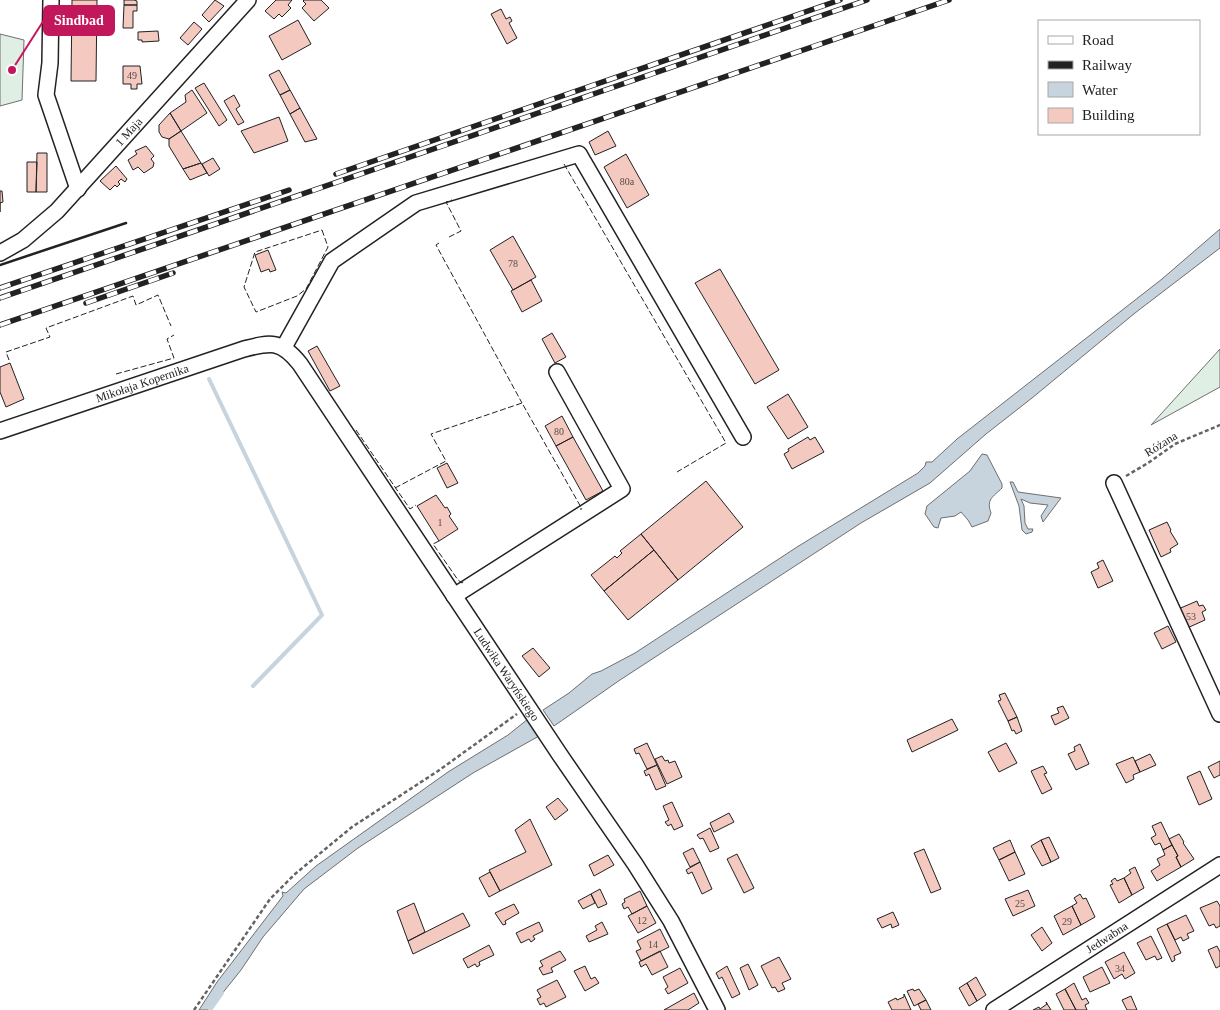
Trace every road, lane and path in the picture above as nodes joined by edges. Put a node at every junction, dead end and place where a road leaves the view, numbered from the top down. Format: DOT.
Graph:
graph roads {
  1 [pos="51,0"];
  2 [pos="248,0"];
  3 [pos="78,189"];
  4 [pos="0,253"];
  5 [pos="284,347"];
  6 [pos="557,372"];
  7 [pos="1220,425"];
  8 [pos="0,431"];
  9 [pos="743,437"];
  10 [pos="1114,482"];
  11 [pos="454,596"];
  12 [pos="528,707"];
  13 [pos="1220,714"];
  14 [pos="1220,865"];
  15 [pos="194,1010"];
  16 [pos="717,1010"];
  17 [pos="994,1010"];
  1 -- 3 [label="street"];
  2 -- 3 [label="street, 1 Maja"];
  3 -- 4 [label="street, 1 Maja"];
  5 -- 8 [label="street, Mikołaja Kopernika"];
  5 -- 9 [label="street"];
  5 -- 11 [label="street, Ludwika Waryńskiego"];
  6 -- 11 [label="street"];
  7 -- 10 [label="path, Różana"];
  10 -- 13 [label="street"];
  11 -- 12 [label="street, Ludwika Waryńskiego"];
  12 -- 15 [label="path"];
  12 -- 16 [label="street, Ludwika Waryńskiego"];
  14 -- 17 [label="street, Jedwabna"];
}
